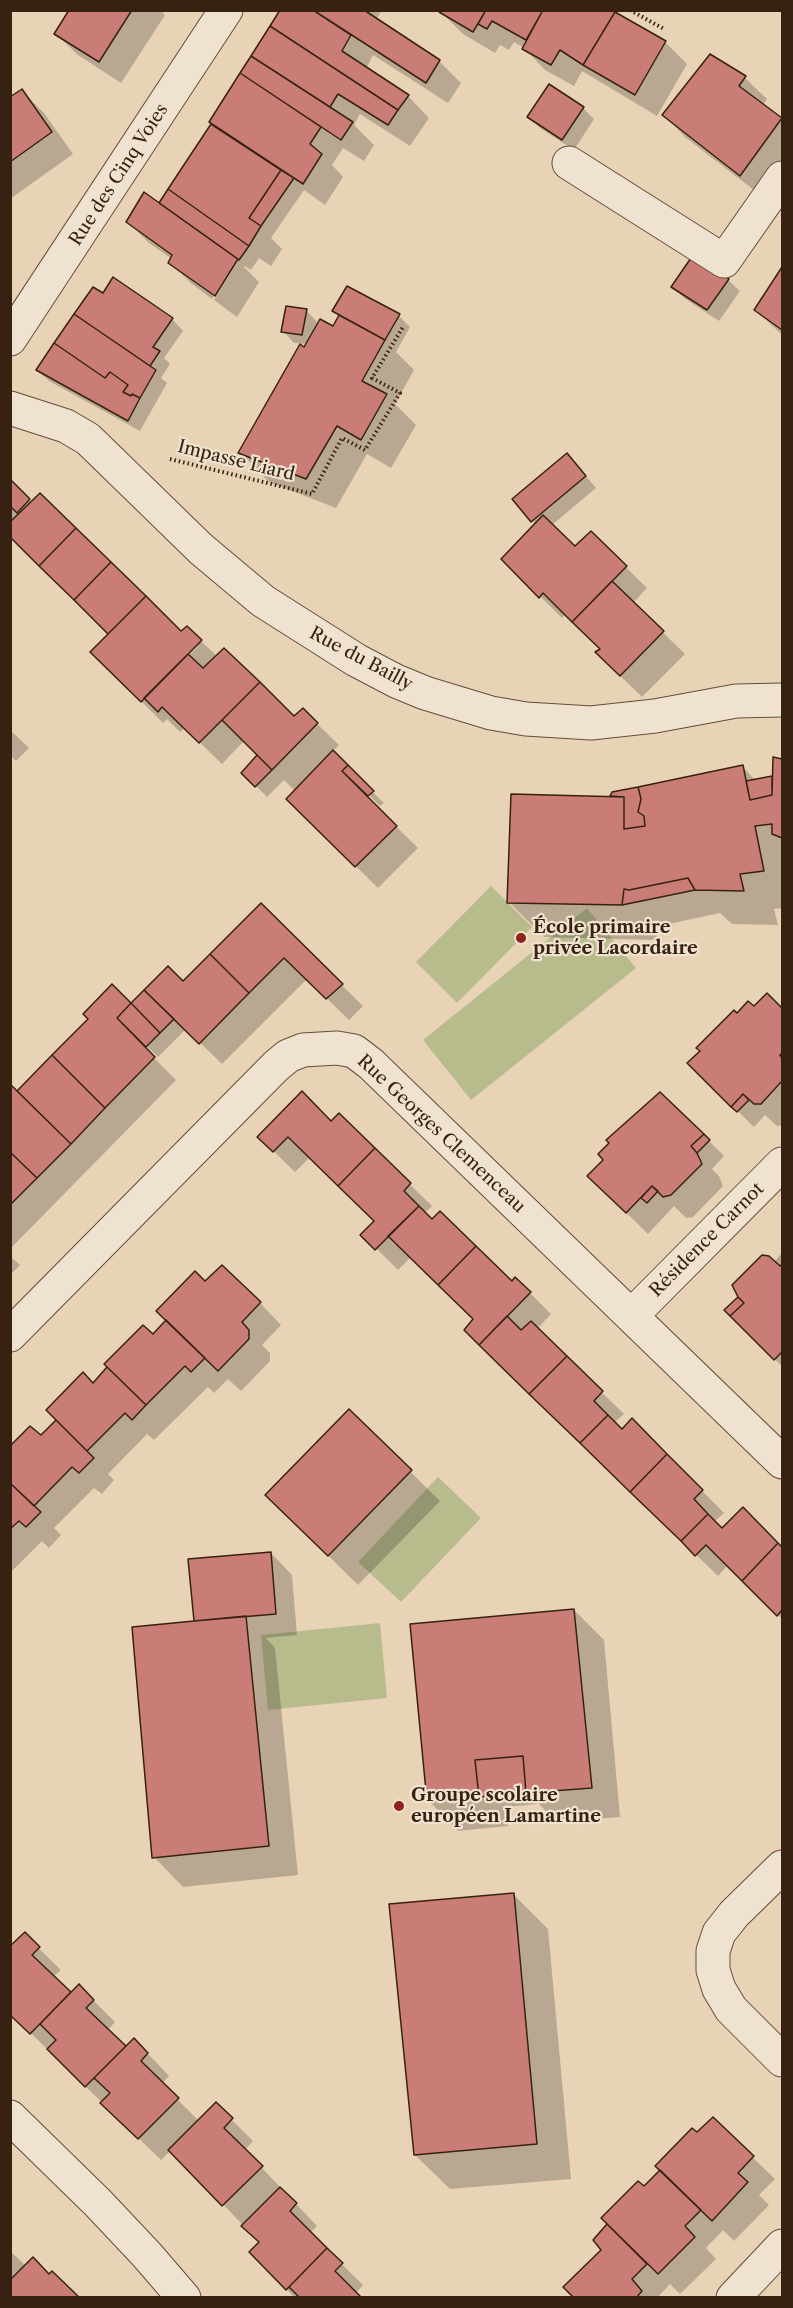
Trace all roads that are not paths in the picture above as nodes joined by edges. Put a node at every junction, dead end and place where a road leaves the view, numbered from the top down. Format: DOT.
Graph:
graph roads {
  1 [pos="226,10"];
  2 [pos="569,163"];
  3 [pos="783,178"];
  4 [pos="10,339"];
  5 [pos="10,408"];
  6 [pos="783,700"];
  7 [pos="783,1164"];
  8 [pos="632,1315"];
  9 [pos="10,1335"];
  10 [pos="783,1462"];
  11 [pos="783,1867"];
  12 [pos="783,2060"];
  13 [pos="10,2117"];
  14 [pos="783,2246"];
  15 [pos="184,2298"];
  16 [pos="733,2298"];
  1 -- 4 [label="street, Rue des Cinq Voies"];
  2 -- 3 [label="street"];
  5 -- 6 [label="street, Rue du Bailly"];
  7 -- 8 [label="street, Résidence Carnot"];
  8 -- 9 [label="street, Rue Georges Clemenceau"];
  8 -- 10 [label="street, Rue Georges Clemenceau"];
  11 -- 12 [label="street"];
  13 -- 15 [label="street"];
  14 -- 16 [label="street"];
}
